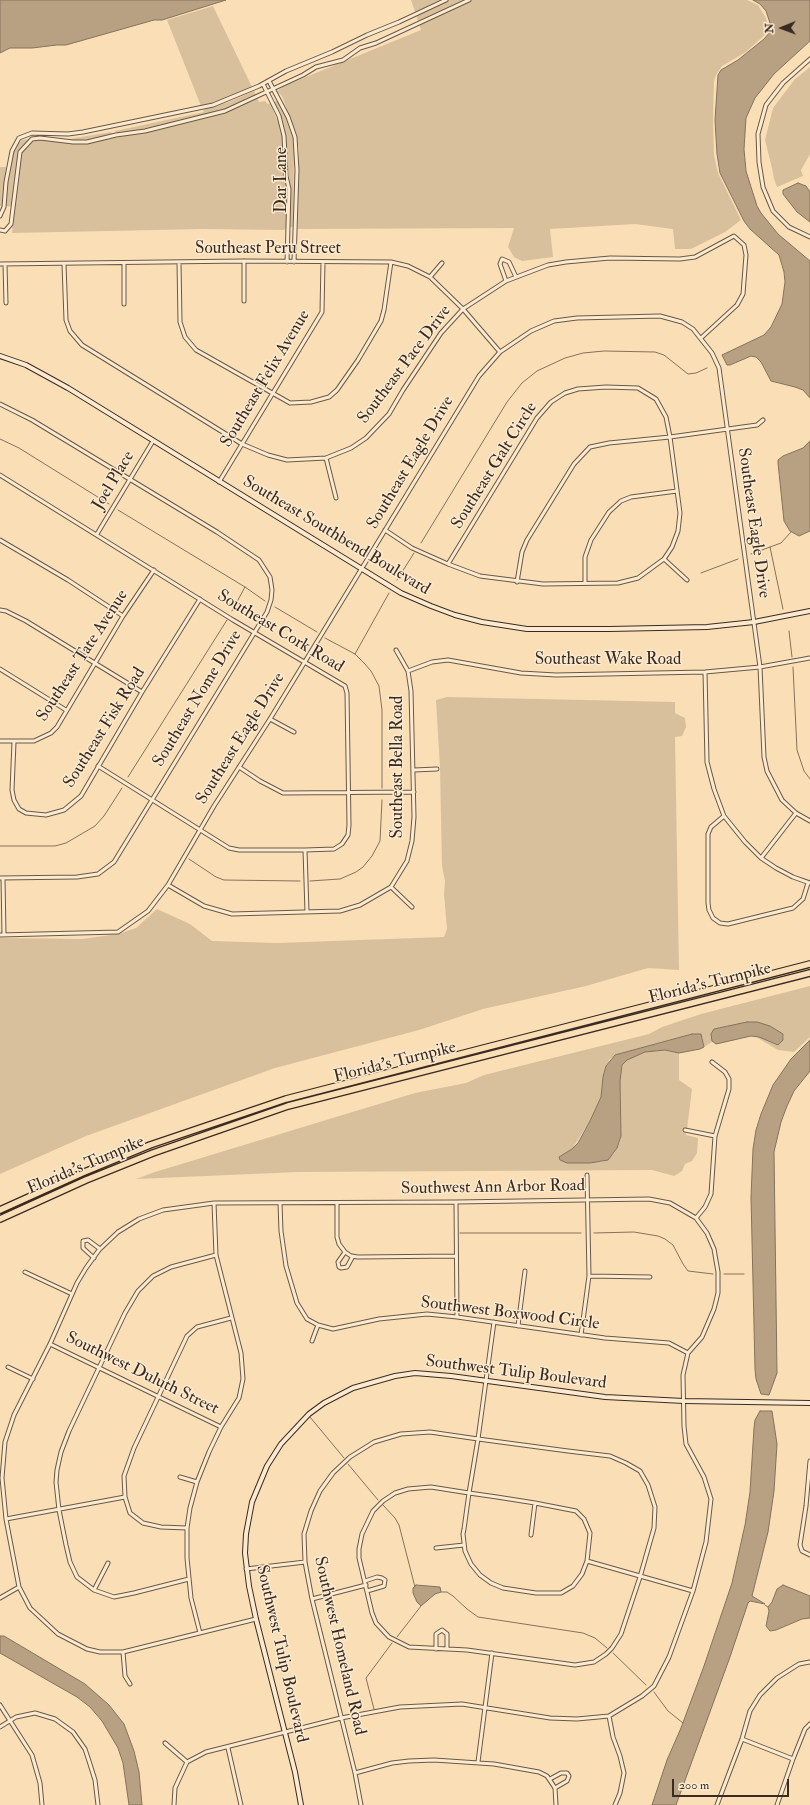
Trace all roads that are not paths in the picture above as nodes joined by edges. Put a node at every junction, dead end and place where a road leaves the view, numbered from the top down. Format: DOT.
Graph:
graph roads {
  1 [pos="446,0"];
  2 [pos="469,0"];
  3 [pos="414,15"];
  4 [pos="419,24"];
  5 [pos="357,40"];
  6 [pos="361,48"];
  7 [pos="810,59"];
  8 [pos="313,60"];
  9 [pos="316,66"];
  10 [pos="269,81"];
  11 [pos="263,84"];
  12 [pos="273,88"];
  13 [pos="266,91"];
  14 [pos="111,126"];
  15 [pos="30,134"];
  16 [pos="116,135"];
  17 [pos="32,139"];
  18 [pos="4,207"];
  19 [pos="12,209"];
  20 [pos="0,216"];
  21 [pos="0,230"];
  22 [pos="810,237"];
  23 [pos="244,261"];
  24 [pos="179,262"];
  25 [pos="287,262"];
  26 [pos="294,262"];
  27 [pos="323,262"];
  28 [pos="391,262"];
  29 [pos="442,262"];
  30 [pos="0,264"];
  31 [pos="5,264"];
  32 [pos="64,264"];
  33 [pos="124,264"];
  34 [pos="516,276"];
  35 [pos="430,277"];
  36 [pos="506,281"];
  37 [pos="244,301"];
  38 [pos="6,303"];
  39 [pos="124,304"];
  40 [pos="463,309"];
  41 [pos="701,338"];
  42 [pos="500,352"];
  43 [pos="0,356"];
  44 [pos="272,394"];
  45 [pos="0,404"];
  46 [pos="763,420"];
  47 [pos="727,429"];
  48 [pos="670,437"];
  49 [pos="153,441"];
  50 [pos="242,444"];
  51 [pos="326,458"];
  52 [pos="0,475"];
  53 [pos="130,479"];
  54 [pos="219,482"];
  55 [pos="677,491"];
  56 [pos="336,498"];
  57 [pos="385,530"];
  58 [pos="96,534"];
  59 [pos="0,540"];
  60 [pos="664,559"];
  61 [pos="448,564"];
  62 [pos="361,568"];
  63 [pos="154,570"];
  64 [pos="688,580"];
  65 [pos="517,582"];
  66 [pos="585,583"];
  67 [pos="200,600"];
  68 [pos="0,610"];
  69 [pos="810,611"];
  70 [pos="124,616"];
  71 [pos="754,622"];
  72 [pos="254,632"];
  73 [pos="396,650"];
  74 [pos="810,658"];
  75 [pos="304,661"];
  76 [pos="96,663"];
  77 [pos="760,667"];
  78 [pos="0,669"];
  79 [pos="408,671"];
  80 [pos="705,672"];
  81 [pos="142,692"];
  82 [pos="66,710"];
  83 [pos="270,719"];
  84 [pos="294,732"];
  85 [pos="0,741"];
  86 [pos="14,742"];
  87 [pos="98,766"];
  88 [pos="239,767"];
  89 [pos="436,769"];
  90 [pos="414,770"];
  91 [pos="414,792"];
  92 [pos="350,793"];
  93 [pos="152,800"];
  94 [pos="796,813"];
  95 [pos="724,816"];
  96 [pos="810,821"];
  97 [pos="200,829"];
  98 [pos="306,850"];
  99 [pos="761,858"];
  100 [pos="1,878"];
  101 [pos="809,883"];
  102 [pos="168,885"];
  103 [pos="391,887"];
  104 [pos="412,907"];
  105 [pos="307,912"];
  106 [pos="2,935"];
  107 [pos="810,964"];
  108 [pos="810,973"];
  109 [pos="712,1062"];
  110 [pos="685,1130"];
  111 [pos="715,1136"];
  112 [pos="587,1175"];
  113 [pos="588,1200"];
  114 [pos="456,1202"];
  115 [pos="214,1203"];
  116 [pos="280,1203"];
  117 [pos="337,1203"];
  118 [pos="0,1210"];
  119 [pos="696,1218"];
  120 [pos="0,1219"];
  121 [pos="100,1249"];
  122 [pos="345,1252"];
  123 [pos="216,1255"];
  124 [pos="353,1256"];
  125 [pos="456,1256"];
  126 [pos="94,1258"];
  127 [pos="525,1270"];
  128 [pos="25,1272"];
  129 [pos="589,1276"];
  130 [pos="650,1277"];
  131 [pos="72,1294"];
  132 [pos="457,1317"];
  133 [pos="231,1318"];
  134 [pos="494,1322"];
  135 [pos="318,1325"];
  136 [pos="518,1326"];
  137 [pos="580,1335"];
  138 [pos="312,1341"];
  139 [pos="50,1344"];
  140 [pos="688,1353"];
  141 [pos="8,1367"];
  142 [pos="100,1367"];
  143 [pos="33,1379"];
  144 [pos="486,1380"];
  145 [pos="158,1397"];
  146 [pos="684,1401"];
  147 [pos="810,1403"];
  148 [pos="221,1427"];
  149 [pos="478,1439"];
  150 [pos="0,1441"];
  151 [pos="5,1442"];
  152 [pos="810,1461"];
  153 [pos="180,1477"];
  154 [pos="197,1482"];
  155 [pos="469,1493"];
  156 [pos="125,1497"];
  157 [pos="535,1503"];
  158 [pos="59,1510"];
  159 [pos="6,1519"];
  160 [pos="187,1528"];
  161 [pos="531,1535"];
  162 [pos="464,1545"];
  163 [pos="436,1548"];
  164 [pos="810,1555"];
  165 [pos="587,1561"];
  166 [pos="305,1562"];
  167 [pos="108,1563"];
  168 [pos="246,1569"];
  169 [pos="640,1577"];
  170 [pos="189,1579"];
  171 [pos="365,1581"];
  172 [pos="366,1585"];
  173 [pos="19,1587"];
  174 [pos="94,1590"];
  175 [pos="367,1591"];
  176 [pos="693,1591"];
  177 [pos="0,1598"];
  178 [pos="312,1599"];
  179 [pos="256,1619"];
  180 [pos="200,1633"];
  181 [pos="436,1649"];
  182 [pos="447,1649"];
  183 [pos="123,1652"];
  184 [pos="492,1653"];
  185 [pos="810,1662"];
  186 [pos="130,1684"];
  187 [pos="0,1705"];
  188 [pos="484,1707"];
  189 [pos="608,1716"];
  190 [pos="341,1718"];
  191 [pos="9,1720"];
  192 [pos="810,1724"];
  193 [pos="0,1727"];
  194 [pos="285,1732"];
  195 [pos="742,1739"];
  196 [pos="166,1743"];
  197 [pos="228,1748"];
  198 [pos="793,1759"];
  199 [pos="187,1762"];
  200 [pos="478,1762"];
  201 [pos="355,1773"];
  202 [pos="550,1779"];
  203 [pos="555,1788"];
  204 [pos="42,1805"];
  205 [pos="98,1805"];
  206 [pos="174,1805"];
  207 [pos="241,1805"];
  208 [pos="301,1805"];
  209 [pos="361,1805"];
  210 [pos="556,1805"];
  211 [pos="615,1805"];
  212 [pos="717,1805"];
  213 [pos="777,1805"];
  1 -- 3 [label="street"];
  2 -- 4 [label="street"];
  3 -- 4 [label="street"];
  3 -- 5 [label="street"];
  4 -- 6 [label="street"];
  5 -- 6 [label="street"];
  5 -- 8 [label="street"];
  6 -- 9 [label="street"];
  7 -- 22 [label="street"];
  8 -- 9 [label="street"];
  8 -- 10 [label="street"];
  9 -- 12 [label="street"];
  10 -- 11 [label="street"];
  10 -- 12 [label="street, Dar Lane"];
  11 -- 13 [label="street, Dar Lane"];
  11 -- 14 [label="street"];
  12 -- 13 [label="street"];
  12 -- 26 [label="street, Dar Lane"];
  13 -- 16 [label="street"];
  13 -- 25 [label="street, Dar Lane"];
  14 -- 15 [label="street"];
  14 -- 16 [label="street"];
  15 -- 17 [label="street"];
  15 -- 18 [label="street"];
  16 -- 17 [label="street"];
  17 -- 19 [label="street"];
  18 -- 19 [label="street"];
  18 -- 20 [label="street"];
  19 -- 21 [label="street"];
  23 -- 24 [label="street, Southeast Peru Street"];
  23 -- 25 [label="street, Southeast Peru Street"];
  23 -- 37 [label="street"];
  24 -- 33 [label="street, Southeast Peru Street"];
  24 -- 44 [label="street"];
  25 -- 26 [label="street, Southeast Peru Street"];
  26 -- 27 [label="street, Southeast Peru Street"];
  27 -- 28 [label="street, Southeast Peru Street"];
  27 -- 44 [label="street, Southeast Felix Avenue"];
  28 -- 35 [label="street, Southeast Peru Street"];
  28 -- 44 [label="street"];
  29 -- 35 [label="street"];
  30 -- 31 [label="street, Southeast Peru Street"];
  31 -- 32 [label="street, Southeast Peru Street"];
  31 -- 38 [label="street"];
  32 -- 33 [label="street, Southeast Peru Street"];
  32 -- 50 [label="street, Southeast Pace Drive"];
  33 -- 39 [label="street"];
  34 -- 36 [label="street, Southeast Pace Drive"];
  34 -- 36 [label="street"];
  34 -- 41 [label="street, Southeast Pace Drive"];
  35 -- 40 [label="street, Southeast Peru Street"];
  36 -- 40 [label="street, Southeast Pace Drive"];
  40 -- 42 [label="street, Southeast Peru Street"];
  40 -- 51 [label="street, Southeast Pace Drive"];
  41 -- 42 [label="street, Southeast Eagle Drive"];
  41 -- 47 [label="street, Southeast Eagle Drive"];
  42 -- 57 [label="street, Southeast Eagle Drive"];
  43 -- 49 [label="street, Southeast Southbend Boulevard"];
  44 -- 50 [label="street, Southeast Felix Avenue"];
  45 -- 53 [label="street, Southeast Nome Drive"];
  46 -- 47 [label="street"];
  47 -- 48 [label="street"];
  47 -- 71 [label="street, Southeast Eagle Drive"];
  48 -- 55 [label="street, Southeast Galt Circle"];
  48 -- 61 [label="street, Southeast Galt Circle"];
  48 -- 65 [label="street"];
  49 -- 53 [label="street, Joel Place"];
  49 -- 54 [label="street, Southeast Southbend Boulevard"];
  50 -- 51 [label="street, Southeast Pace Drive"];
  50 -- 54 [label="street, Southeast Felix Avenue"];
  51 -- 56 [label="street"];
  52 -- 58 [label="street, Southeast Cork Road"];
  53 -- 58 [label="street, Joel Place"];
  53 -- 72 [label="street, Southeast Nome Drive"];
  54 -- 62 [label="street, Southeast Southbend Boulevard"];
  55 -- 60 [label="street, Southeast Galt Circle"];
  55 -- 66 [label="street"];
  57 -- 61 [label="street, Southeast Galt Circle"];
  57 -- 62 [label="street, Southeast Eagle Drive"];
  58 -- 63 [label="street, Southeast Cork Road"];
  59 -- 70 [label="street"];
  60 -- 64 [label="street"];
  60 -- 66 [label="street, Southeast Galt Circle"];
  61 -- 65 [label="street, Southeast Galt Circle"];
  62 -- 71 [label="street, Southeast Southbend Boulevard"];
  62 -- 75 [label="street, Southeast Eagle Drive"];
  63 -- 67 [label="street, Southeast Cork Road"];
  63 -- 70 [label="street, Southeast Tate Avenue"];
  65 -- 66 [label="street, Southeast Galt Circle"];
  67 -- 72 [label="street, Southeast Cork Road"];
  67 -- 81 [label="street, Southeast Fisk Road"];
  68 -- 76 [label="street"];
  69 -- 71 [label="street, Southeast Southbend Boulevard"];
  70 -- 76 [label="street, Southeast Tate Avenue"];
  71 -- 77 [label="street, Southeast Eagle Drive"];
  72 -- 75 [label="street, Southeast Cork Road"];
  72 -- 93 [label="street, Southeast Nome Drive"];
  73 -- 79 [label="street, Southeast Bella Road"];
  74 -- 77 [label="street, Southeast Wake Road"];
  75 -- 83 [label="street, Southeast Eagle Drive"];
  75 -- 92 [label="street, Southeast Cork Road"];
  76 -- 81 [label="street"];
  76 -- 82 [label="street, Southeast Tate Avenue"];
  77 -- 80 [label="street, Southeast Wake Road"];
  77 -- 94 [label="street, Southeast Eagle Drive"];
  78 -- 82 [label="street"];
  79 -- 80 [label="street, Southeast Wake Road"];
  79 -- 90 [label="street, Southeast Bella Road"];
  80 -- 95 [label="street"];
  81 -- 87 [label="street, Southeast Fisk Road"];
  82 -- 86 [label="street, Southeast Tate Avenue"];
  83 -- 84 [label="street"];
  83 -- 88 [label="street, Southeast Eagle Drive"];
  85 -- 86 [label="street, Southeast Tate Avenue"];
  86 -- 87 [label="street, Southeast Fisk Road"];
  87 -- 93 [label="street, Southeast Cork Road"];
  88 -- 92 [label="street"];
  88 -- 97 [label="street, Southeast Eagle Drive"];
  89 -- 90 [label="street"];
  90 -- 91 [label="street, Southeast Bella Road"];
  91 -- 92 [label="street"];
  91 -- 103 [label="street, Southeast Bella Road"];
  92 -- 98 [label="street, Southeast Cork Road"];
  93 -- 97 [label="street, Southeast Cork Road"];
  93 -- 100 [label="street, Southeast Nome Drive"];
  94 -- 96 [label="street, Southeast Eagle Drive"];
  94 -- 99 [label="street"];
  95 -- 99 [label="street"];
  95 -- 101 [label="street"];
  97 -- 98 [label="street, Southeast Cork Road"];
  97 -- 102 [label="street, Southeast Eagle Drive"];
  98 -- 105 [label="street"];
  99 -- 101 [label="street"];
  100 -- 106 [label="street"];
  102 -- 105 [label="street, Southeast Bella Road"];
  102 -- 106 [label="street, Southeast Eagle Drive"];
  103 -- 104 [label="street"];
  103 -- 105 [label="street, Southeast Bella Road"];
  107 -- 118 [label="highway, Florida's Turnpike"];
  108 -- 120 [label="highway, Florida's Turnpike"];
  109 -- 111 [label="street"];
  110 -- 111 [label="street"];
  111 -- 119 [label="street"];
  112 -- 113 [label="street"];
  113 -- 114 [label="street, Southwest Ann Arbor Road"];
  113 -- 119 [label="street, Southwest Ann Arbor Road"];
  113 -- 129 [label="street"];
  114 -- 117 [label="street, Southwest Ann Arbor Road"];
  114 -- 125 [label="street"];
  115 -- 116 [label="street, Southwest Ann Arbor Road"];
  115 -- 121 [label="street, Southwest Ann Arbor Road"];
  115 -- 123 [label="street"];
  116 -- 117 [label="street, Southwest Ann Arbor Road"];
  116 -- 135 [label="street"];
  117 -- 122 [label="street"];
  119 -- 140 [label="street, Southwest Ann Arbor Road"];
  121 -- 126 [label="street, Southwest Ann Arbor Road"];
  121 -- 126 [label="street"];
  122 -- 124 [label="street"];
  122 -- 124 [label="street"];
  123 -- 133 [label="street"];
  123 -- 142 [label="street"];
  124 -- 125 [label="street"];
  125 -- 132 [label="street"];
  126 -- 131 [label="street, Southwest Ann Arbor Road"];
  127 -- 136 [label="street"];
  128 -- 131 [label="street"];
  129 -- 130 [label="street"];
  129 -- 137 [label="street"];
  131 -- 139 [label="street, Southwest Ann Arbor Road"];
  132 -- 134 [label="street, Southwest Boxwood Circle"];
  132 -- 135 [label="street, Southwest Boxwood Circle"];
  133 -- 145 [label="street"];
  133 -- 148 [label="street"];
  134 -- 136 [label="street, Southwest Boxwood Circle"];
  134 -- 144 [label="street"];
  135 -- 138 [label="street"];
  136 -- 137 [label="street, Southwest Boxwood Circle"];
  137 -- 140 [label="street, Southwest Boxwood Circle"];
  139 -- 142 [label="street, Southwest Duluth Street"];
  139 -- 143 [label="street, Southwest Ann Arbor Road"];
  140 -- 146 [label="street, Southwest Ann Arbor Road"];
  141 -- 143 [label="street"];
  142 -- 145 [label="street, Southwest Duluth Street"];
  142 -- 158 [label="street"];
  143 -- 151 [label="street, Southwest Ann Arbor Road"];
  144 -- 146 [label="street, Southwest Tulip Boulevard"];
  144 -- 149 [label="street"];
  144 -- 168 [label="street, Southwest Tulip Boulevard"];
  145 -- 148 [label="street, Southwest Duluth Street"];
  145 -- 156 [label="street"];
  146 -- 147 [label="street, Southwest Tulip Boulevard"];
  146 -- 176 [label="street, Southwest Ann Arbor Road"];
  148 -- 154 [label="street"];
  149 -- 155 [label="street"];
  149 -- 166 [label="street, Southwest Homeland Road"];
  149 -- 169 [label="street, Southwest Homeland Road"];
  150 -- 151 [label="street"];
  151 -- 159 [label="street, Southwest Ann Arbor Road"];
  152 -- 164 [label="street"];
  153 -- 154 [label="street"];
  154 -- 160 [label="street"];
  155 -- 157 [label="street"];
  155 -- 162 [label="street"];
  155 -- 171 [label="street, Southwest Homeland Road"];
  156 -- 158 [label="street"];
  156 -- 160 [label="street"];
  157 -- 161 [label="street"];
  157 -- 165 [label="street"];
  158 -- 159 [label="street"];
  158 -- 174 [label="street"];
  159 -- 173 [label="street, Southwest Ann Arbor Road"];
  160 -- 170 [label="street"];
  162 -- 163 [label="street"];
  162 -- 165 [label="street"];
  165 -- 169 [label="street"];
  166 -- 168 [label="street"];
  166 -- 178 [label="street, Southwest Homeland Road"];
  167 -- 174 [label="street"];
  168 -- 179 [label="street, Southwest Tulip Boulevard"];
  169 -- 176 [label="street"];
  169 -- 184 [label="street, Southwest Homeland Road"];
  170 -- 174 [label="street"];
  170 -- 180 [label="street"];
  171 -- 172 [label="street, Southwest Homeland Road"];
  171 -- 175 [label="street"];
  172 -- 175 [label="street, Southwest Homeland Road"];
  172 -- 178 [label="street"];
  173 -- 177 [label="street"];
  173 -- 183 [label="street, Southwest Ann Arbor Road"];
  175 -- 181 [label="street, Southwest Homeland Road"];
  176 -- 189 [label="street, Southwest Ann Arbor Road"];
  178 -- 190 [label="street, Southwest Homeland Road"];
  179 -- 180 [label="street, Southwest Ann Arbor Road"];
  179 -- 194 [label="street, Southwest Tulip Boulevard"];
  180 -- 183 [label="street, Southwest Ann Arbor Road"];
  181 -- 182 [label="street, Southwest Homeland Road"];
  181 -- 182 [label="street"];
  182 -- 184 [label="street, Southwest Homeland Road"];
  183 -- 186 [label="street"];
  184 -- 188 [label="street"];
  185 -- 195 [label="street"];
  187 -- 191 [label="street"];
  188 -- 189 [label="street"];
  188 -- 190 [label="street"];
  188 -- 200 [label="street"];
  189 -- 211 [label="street"];
  190 -- 194 [label="street"];
  190 -- 201 [label="street, Southwest Homeland Road"];
  191 -- 193 [label="street"];
  191 -- 204 [label="street"];
  191 -- 205 [label="street"];
  192 -- 198 [label="street"];
  194 -- 197 [label="street"];
  194 -- 208 [label="street, Southwest Tulip Boulevard"];
  195 -- 198 [label="street"];
  195 -- 212 [label="street"];
  196 -- 199 [label="street"];
  197 -- 199 [label="street"];
  197 -- 207 [label="street"];
  198 -- 213 [label="street"];
  199 -- 206 [label="street"];
  200 -- 201 [label="street"];
  200 -- 202 [label="street"];
  201 -- 209 [label="street, Southwest Homeland Road"];
  202 -- 203 [label="street"];
  202 -- 203 [label="street"];
  203 -- 210 [label="street"];
}
